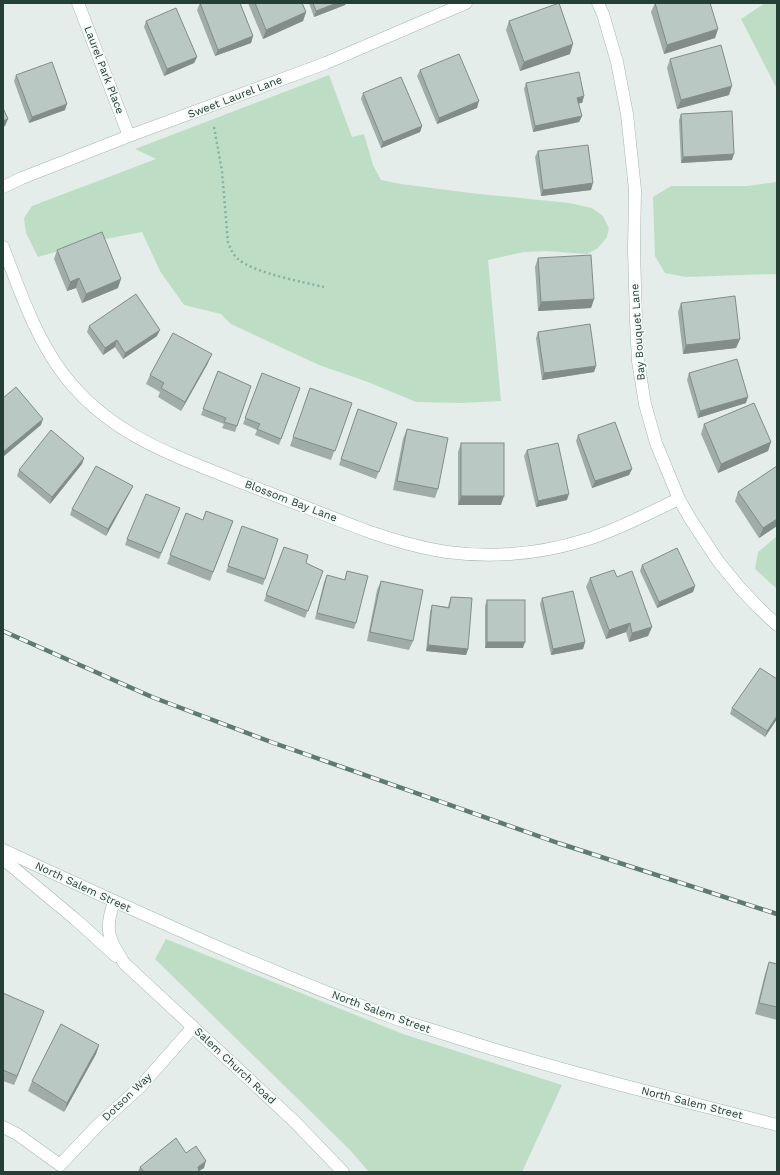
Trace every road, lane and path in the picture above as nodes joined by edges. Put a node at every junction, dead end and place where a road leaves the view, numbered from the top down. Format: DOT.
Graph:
graph roads {
  1 [pos="78,3"];
  2 [pos="466,3"];
  3 [pos="598,3"];
  4 [pos="214,127"];
  5 [pos="129,136"];
  6 [pos="3,187"];
  7 [pos="3,247"];
  8 [pos="324,287"];
  9 [pos="679,499"];
  10 [pos="777,625"];
  11 [pos="3,850"];
  12 [pos="3,860"];
  13 [pos="114,901"];
  14 [pos="124,962"];
  15 [pos="193,1027"];
  16 [pos="777,1125"];
  17 [pos="3,1127"];
  18 [pos="64,1169"];
  19 [pos="343,1172"];
  1 -- 5 [label="street, Laurel Park Place"];
  2 -- 5 [label="street, Sweet Laurel Lane"];
  3 -- 9 [label="street, Bay Bouquet Lane"];
  4 -- 8 [label="path"];
  5 -- 6 [label="street, Sweet Laurel Lane"];
  7 -- 9 [label="street, Blossom Bay Lane"];
  9 -- 10 [label="street, Bay Bouquet Lane"];
  11 -- 13 [label="street, North Salem Street"];
  12 -- 14 [label="street, Salem Church Road"];
  13 -- 14 [label="street, Salem Church Road"];
  13 -- 16 [label="street, North Salem Street"];
  14 -- 15 [label="street, Salem Church Road"];
  15 -- 18 [label="street, Dotson Way"];
  15 -- 19 [label="street, Salem Church Road"];
  17 -- 18 [label="street, Dotson Way"];
}
